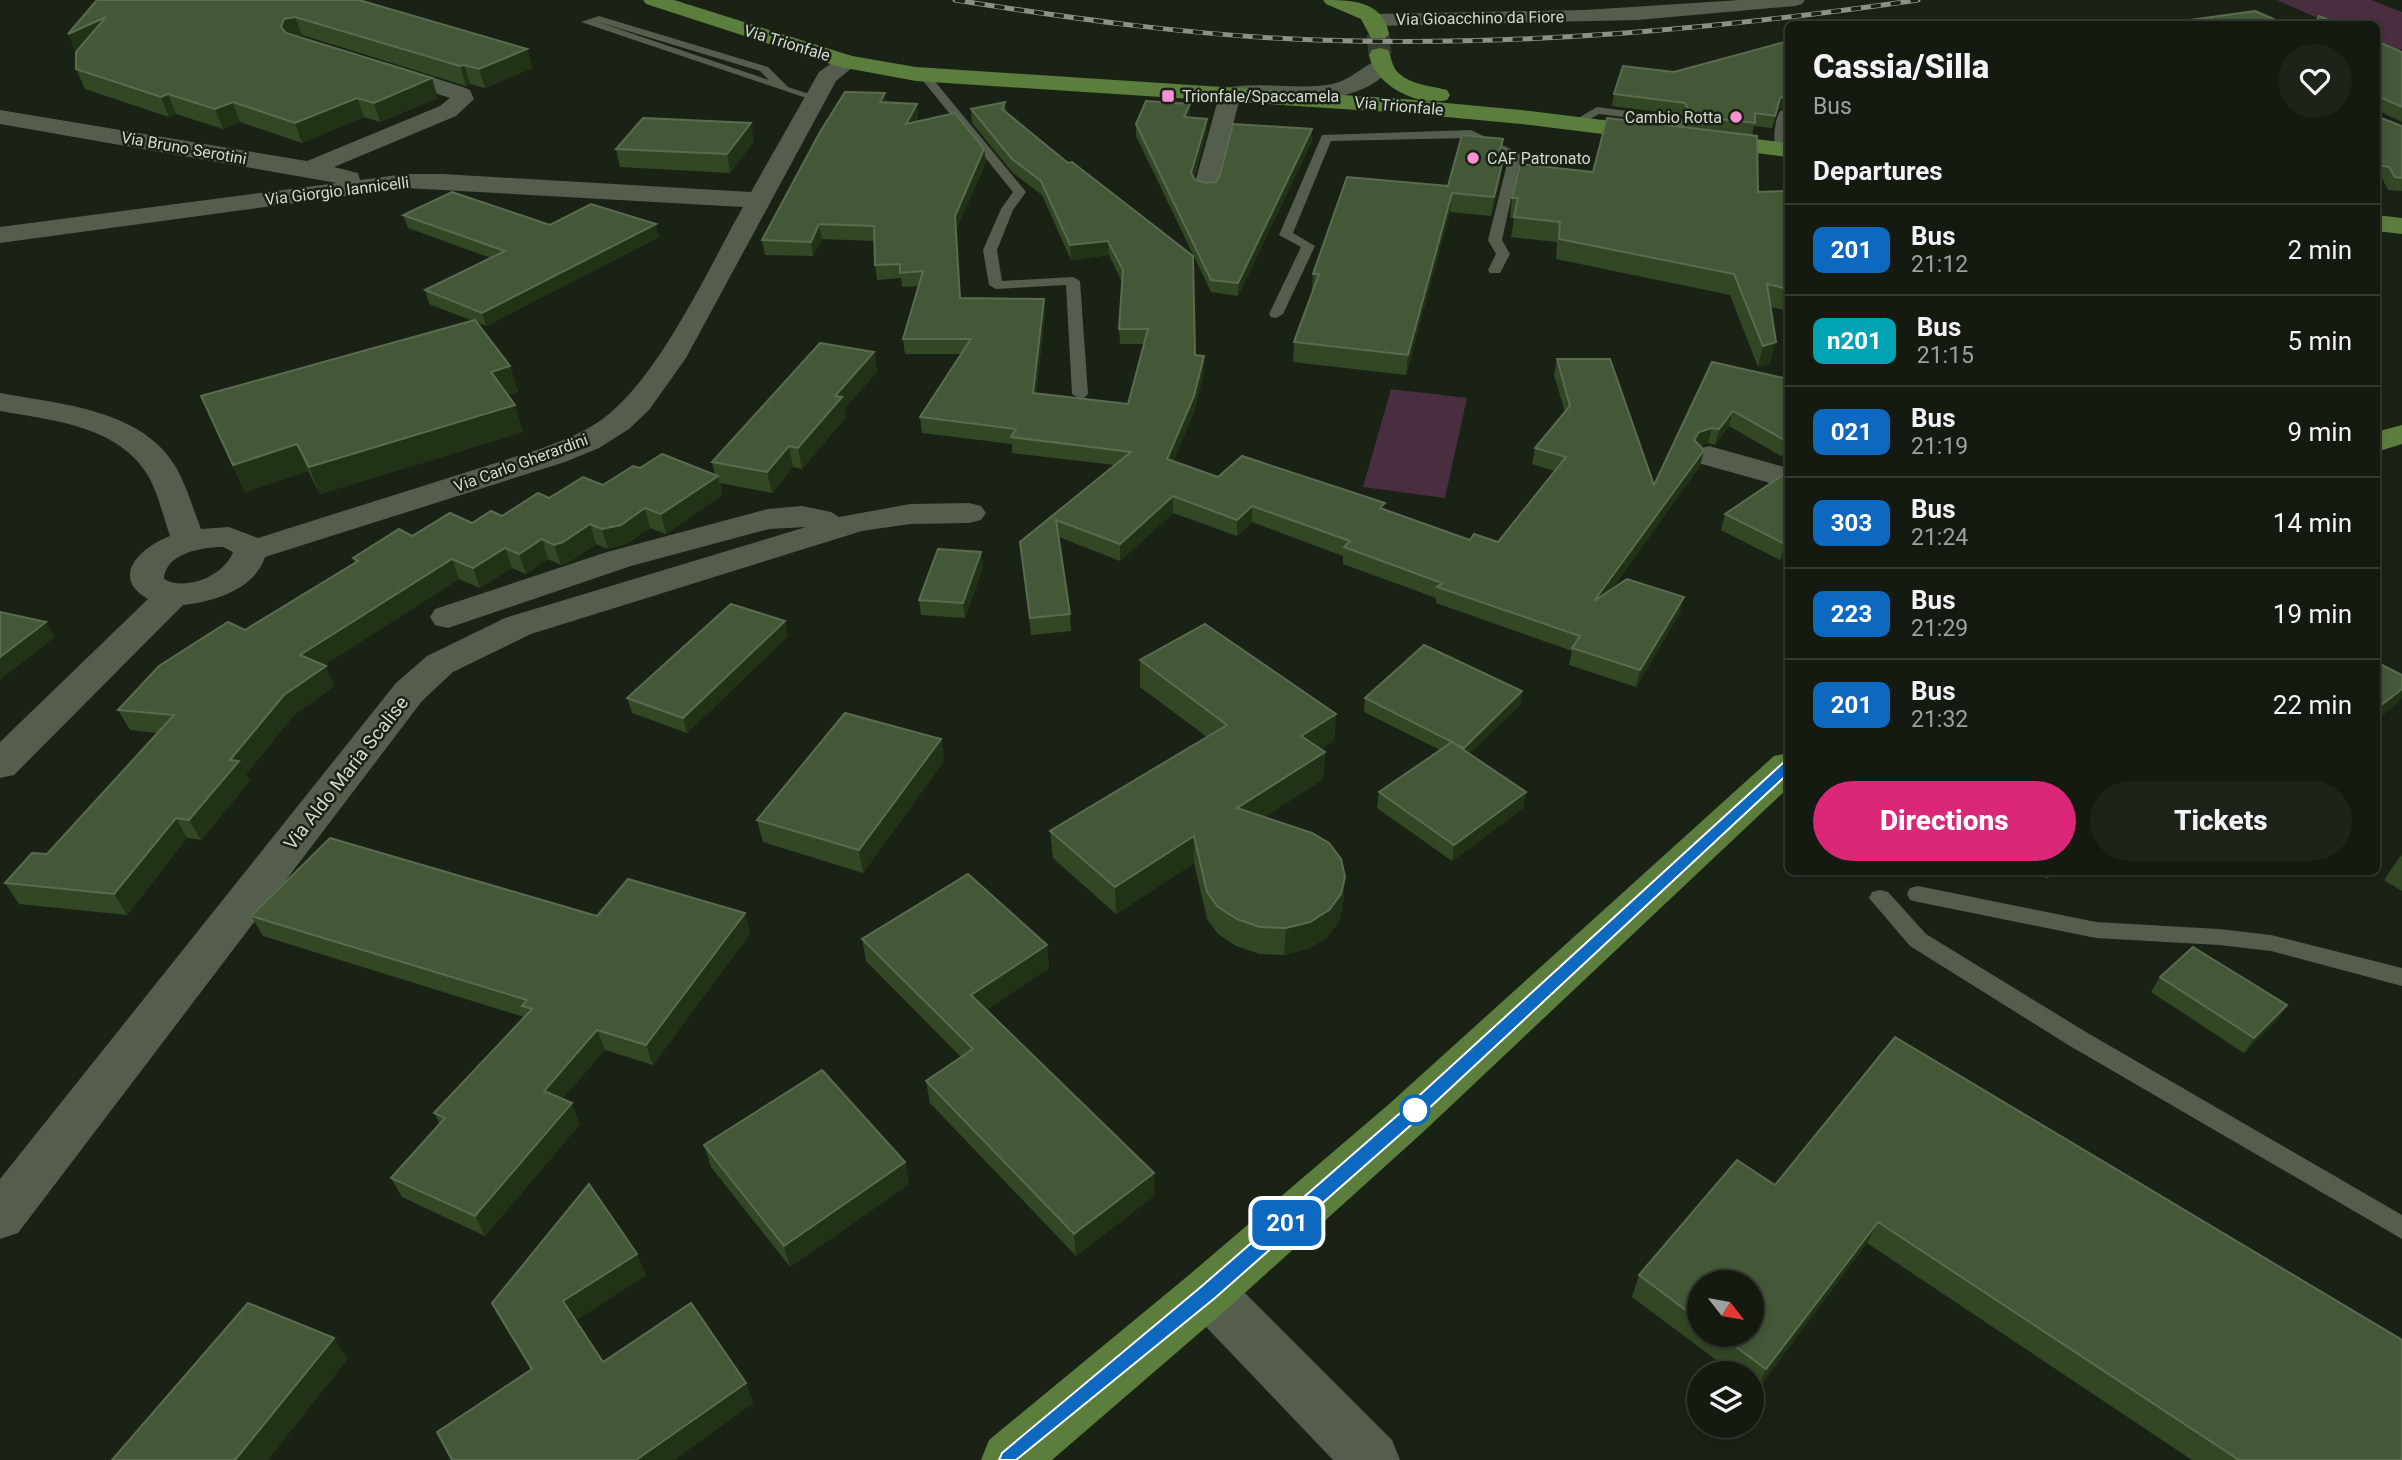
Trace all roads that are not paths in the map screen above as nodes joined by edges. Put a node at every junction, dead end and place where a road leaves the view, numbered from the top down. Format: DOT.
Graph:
graph roads {
  1 [pos="653,0"];
  2 [pos="1333,0"];
  3 [pos="1389,0"];
  4 [pos="1795,0"];
  5 [pos="1376,37"];
  6 [pos="848,62"];
  7 [pos="366,64"];
  8 [pos="924,75"];
  9 [pos="784,89"];
  10 [pos="1229,94"];
  11 [pos="815,98"];
  12 [pos="0,117"];
  13 [pos="1530,118"];
  14 [pos="1475,124"];
  15 [pos="1785,150"];
  16 [pos="309,169"];
  17 [pos="367,184"];
  18 [pos="1206,187"];
  19 [pos="759,200"];
  20 [pos="2380,223"];
  21 [pos="2402,226"];
  22 [pos="0,235"];
  23 [pos="1495,270"];
  24 [pos="1276,313"];
  25 [pos="1080,394"];
  26 [pos="0,402"];
  27 [pos="2402,434"];
  28 [pos="2380,442"];
  29 [pos="1709,456"];
  30 [pos="1785,477"];
  31 [pos="969,513"];
  32 [pos="834,529"];
  33 [pos="189,541"];
  34 [pos="250,551"];
  35 [pos="174,594"];
  36 [pos="448,617"];
  37 [pos="0,765"];
  38 [pos="1785,769"];
  39 [pos="1918,894"];
  40 [pos="1880,898"];
  41 [pos="2402,978"];
  42 [pos="0,1217"];
  43 [pos="2402,1228"];
  44 [pos="1208,1292"];
  45 [pos="1009,1460"];
  46 [pos="1372,1460"];
  1 -- 6 [label="main road, Via Trionfale"];
  2 -- 5 [label="main road"];
  3 -- 5 [label="street"];
  4 -- 5 [label="street, Via Gioacchino da Fiore"];
  5 -- 10 [label="street"];
  5 -- 13 [label="main road"];
  6 -- 8 [label="main road, Via Trionfale"];
  6 -- 11 [label="street, Via Carlo Gherardini"];
  7 -- 16 [label="street"];
  8 -- 10 [label="main road, Via Trionfale"];
  8 -- 25 [label="lane"];
  9 -- 9 [label="lane"];
  9 -- 11 [label="lane"];
  10 -- 14 [label="main road, Via Trionfale"];
  10 -- 18 [label="street"];
  11 -- 19 [label="street, Via Carlo Gherardini"];
  12 -- 16 [label="street, Via Bruno Serotini"];
  13 -- 14 [label="main road, Via Trionfale"];
  13 -- 15 [label="main road, Via Trionfale"];
  14 -- 23 [label="lane"];
  14 -- 24 [label="lane"];
  16 -- 17 [label="street, Via Bruno Serotini"];
  17 -- 19 [label="street, Via Giorgio Iannicelli"];
  17 -- 22 [label="street, Via Giorgio Iannicelli"];
  19 -- 34 [label="street, Via Carlo Gherardini"];
  20 -- 21 [label="main road"];
  26 -- 33 [label="street"];
  27 -- 28 [label="main road"];
  29 -- 30 [label="street"];
  31 -- 32 [label="street, Via Aldo Maria Scalise"];
  32 -- 36 [label="street"];
  32 -- 42 [label="street, Via Aldo Maria Scalise"];
  33 -- 34 [label="street"];
  33 -- 35 [label="street"];
  34 -- 35 [label="street"];
  35 -- 37 [label="street"];
  38 -- 44 [label="main road"];
  39 -- 41 [label="lane"];
  40 -- 43 [label="lane"];
  44 -- 45 [label="main road"];
  44 -- 46 [label="street"];
}
